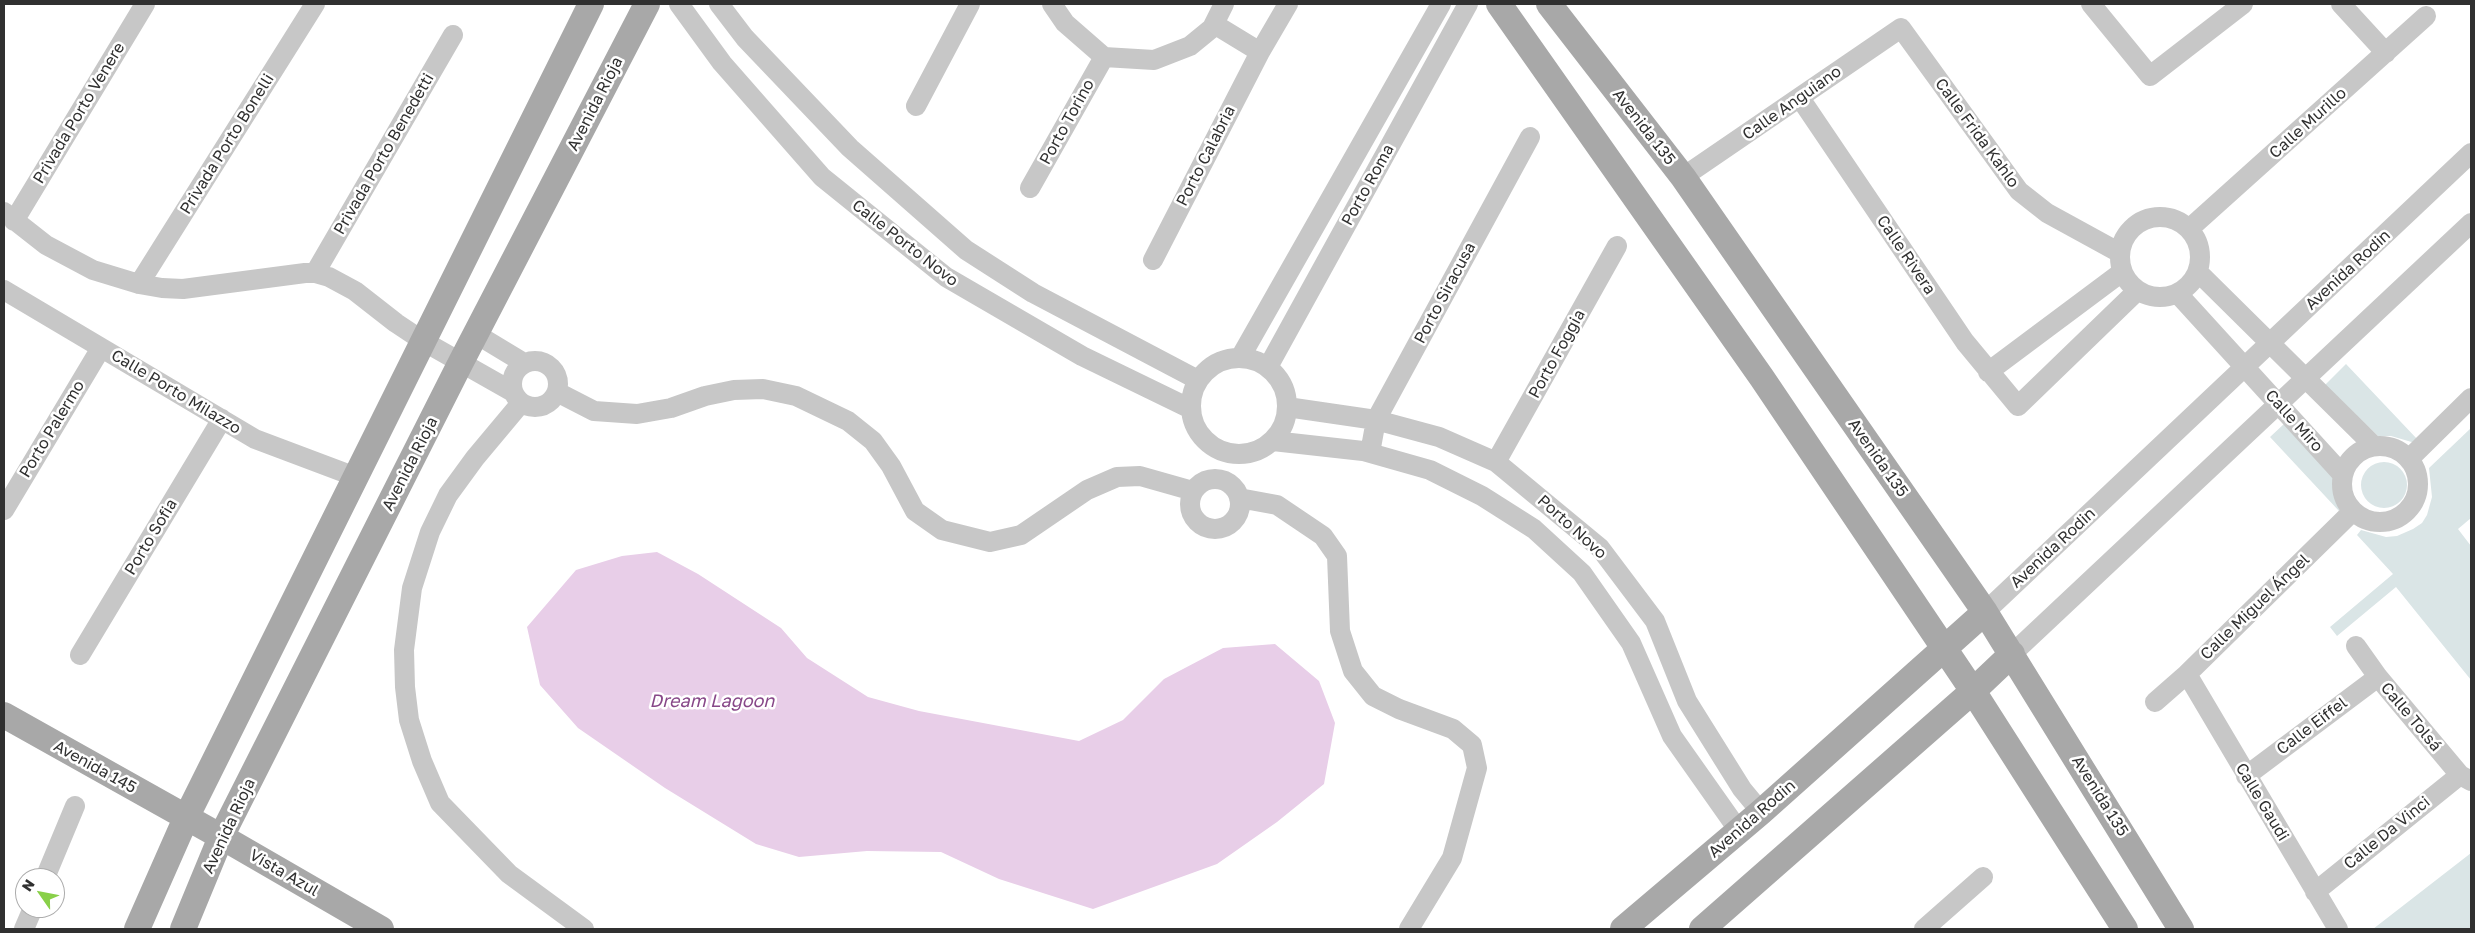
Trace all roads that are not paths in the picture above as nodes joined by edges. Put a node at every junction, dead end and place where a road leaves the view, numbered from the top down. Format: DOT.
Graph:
graph roads {
  1 [pos="145,4"];
  2 [pos="315,4"];
  3 [pos="591,4"];
  4 [pos="647,4"];
  5 [pos="679,4"];
  6 [pos="719,4"];
  7 [pos="970,4"];
  8 [pos="1052,4"];
  9 [pos="1224,4"];
  10 [pos="1288,4"];
  11 [pos="1468,4"];
  12 [pos="1499,4"];
  13 [pos="1549,4"];
  14 [pos="2091,4"];
  15 [pos="2243,4"];
  16 [pos="2341,4"];
  17 [pos="1437,11"];
  18 [pos="2426,16"];
  19 [pos="1214,24"];
  20 [pos="1901,28"];
  21 [pos="1454,30"];
  22 [pos="453,35"];
  23 [pos="1260,52"];
  24 [pos="2386,53"];
  25 [pos="1104,57"];
  26 [pos="1800,98"];
  27 [pos="916,106"];
  28 [pos="1530,137"];
  29 [pos="2471,153"];
  30 [pos="1683,177"];
  31 [pos="1030,188"];
  32 [pos="9,217"];
  33 [pos="2471,223"];
  34 [pos="2189,229"];
  35 [pos="1617,246"];
  36 [pos="1153,260"];
  37 [pos="2121,262"];
  38 [pos="2198,272"];
  39 [pos="315,273"];
  40 [pos="139,284"];
  41 [pos="4,290"];
  42 [pos="2137,291"];
  43 [pos="2178,294"];
  44 [pos="476,334"];
  45 [pos="423,341"];
  46 [pos="2270,344"];
  47 [pos="101,348"];
  48 [pos="1240,358"];
  49 [pos="461,362"];
  50 [pos="524,363"];
  51 [pos="1268,367"];
  52 [pos="2245,367"];
  53 [pos="1988,372"];
  54 [pos="2306,379"];
  55 [pos="1198,380"];
  56 [pos="556,392"];
  57 [pos="517,398"];
  58 [pos="2471,398"];
  59 [pos="2279,404"];
  60 [pos="1288,407"];
  61 [pos="1191,409"];
  62 [pos="222,419"];
  63 [pos="1376,420"];
  64 [pos="1273,440"];
  65 [pos="2374,446"];
  66 [pos="1370,453"];
  67 [pos="2409,459"];
  68 [pos="1496,462"];
  69 [pos="2343,475"];
  70 [pos="356,477"];
  71 [pos="1194,490"];
  72 [pos="1240,498"];
  73 [pos="4,510"];
  74 [pos="2353,511"];
  75 [pos="1985,612"];
  76 [pos="2356,646"];
  77 [pos="1945,650"];
  78 [pos="2012,654"];
  79 [pos="80,655"];
  80 [pos="2187,674"];
  81 [pos="2378,677"];
  82 [pos="1973,691"];
  83 [pos="2155,702"];
  84 [pos="4,715"];
  85 [pos="2246,776"];
  86 [pos="2466,778"];
  87 [pos="75,806"];
  88 [pos="1761,812"];
  89 [pos="186,818"];
  90 [pos="1739,831"];
  91 [pos="221,837"];
  92 [pos="49,868"];
  93 [pos="1983,877"];
  94 [pos="2315,892"];
  95 [pos="137,929"];
  96 [pos="183,929"];
  97 [pos="381,929"];
  98 [pos="584,929"];
  99 [pos="1410,929"];
  100 [pos="1622,929"];
  101 [pos="1702,929"];
  102 [pos="1924,929"];
  103 [pos="2124,929"];
  104 [pos="2181,929"];
  105 [pos="2338,929"];
  1 -- 32 [label="street, Privada Porto Venere"];
  2 -- 40 [label="street, Privada Porto Bonelli"];
  3 -- 45 [label="main road"];
  4 -- 44 [label="main road, Avenida Rioja"];
  5 -- 61 [label="street, Calle Porto Novo"];
  6 -- 55 [label="street, Calle Porto Novo"];
  7 -- 27 [label="street"];
  8 -- 25 [label="street"];
  9 -- 19 [label="street"];
  10 -- 23 [label="street, Porto Calabria"];
  11 -- 21 [label="street, Porto Roma"];
  12 -- 77 [label="main road"];
  13 -- 30 [label="main road, Avenida 135"];
  14 -- 15 [label="street"];
  16 -- 24 [label="street"];
  17 -- 21 [label="street"];
  17 -- 48 [label="street, Porto Roma"];
  18 -- 24 [label="street, Calle Murillo"];
  19 -- 23 [label="street"];
  19 -- 25 [label="street"];
  20 -- 26 [label="street, Calle Anguiano"];
  20 -- 37 [label="street, Calle Frida Kahlo"];
  21 -- 51 [label="street, Porto Roma"];
  22 -- 39 [label="street, Privada Porto Benedetti"];
  23 -- 36 [label="street, Porto Calabria"];
  24 -- 34 [label="street, Calle Murillo"];
  25 -- 31 [label="street, Porto Torino"];
  26 -- 30 [label="street, Calle Anguiano"];
  26 -- 53 [label="street, Calle Rivera"];
  28 -- 63 [label="street, Porto Siracusa"];
  29 -- 46 [label="street, Avenida Rodin"];
  30 -- 75 [label="main road, Avenida 135"];
  32 -- 40 [label="street"];
  33 -- 54 [label="street"];
  34 -- 37 [label="street"];
  34 -- 38 [label="street"];
  35 -- 68 [label="street, Porto Foggia"];
  37 -- 42 [label="street"];
  37 -- 53 [label="street"];
  38 -- 43 [label="street"];
  38 -- 46 [label="street"];
  39 -- 40 [label="street"];
  39 -- 45 [label="street"];
  41 -- 47 [label="street, Calle Porto Milazzo"];
  42 -- 43 [label="street"];
  42 -- 53 [label="street, Calle Rivera"];
  43 -- 52 [label="street"];
  44 -- 49 [label="main road, Avenida Rioja"];
  44 -- 50 [label="street"];
  45 -- 49 [label="street"];
  45 -- 70 [label="main road"];
  46 -- 52 [label="street, Avenida Rodin"];
  46 -- 54 [label="street"];
  47 -- 62 [label="street, Calle Porto Milazzo"];
  47 -- 73 [label="street, Porto Palermo"];
  48 -- 51 [label="street"];
  48 -- 55 [label="street"];
  49 -- 57 [label="street"];
  49 -- 91 [label="main road, Avenida Rioja"];
  50 -- 56 [label="street"];
  50 -- 57 [label="street"];
  51 -- 60 [label="street"];
  52 -- 59 [label="street, Calle Miro"];
  52 -- 75 [label="street, Avenida Rodin"];
  54 -- 59 [label="street"];
  54 -- 65 [label="street"];
  55 -- 61 [label="street"];
  56 -- 57 [label="street"];
  56 -- 71 [label="street"];
  57 -- 98 [label="street"];
  58 -- 67 [label="street"];
  59 -- 69 [label="street, Calle Miro"];
  59 -- 78 [label="street"];
  60 -- 63 [label="street, Porto Novo"];
  60 -- 64 [label="street"];
  61 -- 64 [label="street"];
  62 -- 70 [label="street, Calle Porto Milazzo"];
  62 -- 79 [label="street, Porto Sofia"];
  63 -- 66 [label="street, Porto Siracusa"];
  63 -- 68 [label="street, Porto Novo"];
  64 -- 66 [label="street, Porto Novo"];
  65 -- 67 [label="street"];
  65 -- 69 [label="street"];
  66 -- 90 [label="street, Porto Novo"];
  67 -- 74 [label="street"];
  68 -- 88 [label="street, Porto Novo"];
  69 -- 74 [label="street"];
  70 -- 89 [label="main road"];
  71 -- 72 [label="street"];
  71 -- 72 [label="street"];
  72 -- 99 [label="street"];
  74 -- 80 [label="street, Calle Miguel Ángel"];
  75 -- 77 [label="main road, Avenida Rodin"];
  75 -- 78 [label="main road, Avenida 135"];
  76 -- 81 [label="street, Calle Tolsá"];
  77 -- 82 [label="main road"];
  77 -- 88 [label="main road, Avenida Rodin"];
  78 -- 82 [label="main road"];
  78 -- 104 [label="main road, Avenida 135"];
  80 -- 83 [label="street, Calle Miguel Ángel"];
  80 -- 85 [label="street, Calle Gaudi"];
  81 -- 85 [label="street, Calle Eiffel"];
  81 -- 86 [label="street, Calle Tolsá"];
  82 -- 101 [label="main road"];
  82 -- 103 [label="main road"];
  84 -- 89 [label="main road, Avenida 145"];
  85 -- 94 [label="street, Calle Gaudi"];
  86 -- 94 [label="street, Calle Da Vinci"];
  87 -- 92 [label="street"];
  88 -- 90 [label="main road, Avenida Rodin"];
  89 -- 91 [label="main road, Vista Azul"];
  89 -- 95 [label="main road"];
  90 -- 100 [label="main road, Avenida Rodin"];
  91 -- 96 [label="main road, Avenida Rioja"];
  91 -- 97 [label="main road, Vista Azul"];
  93 -- 102 [label="street"];
  94 -- 105 [label="street, Calle Gaudi"];
}
